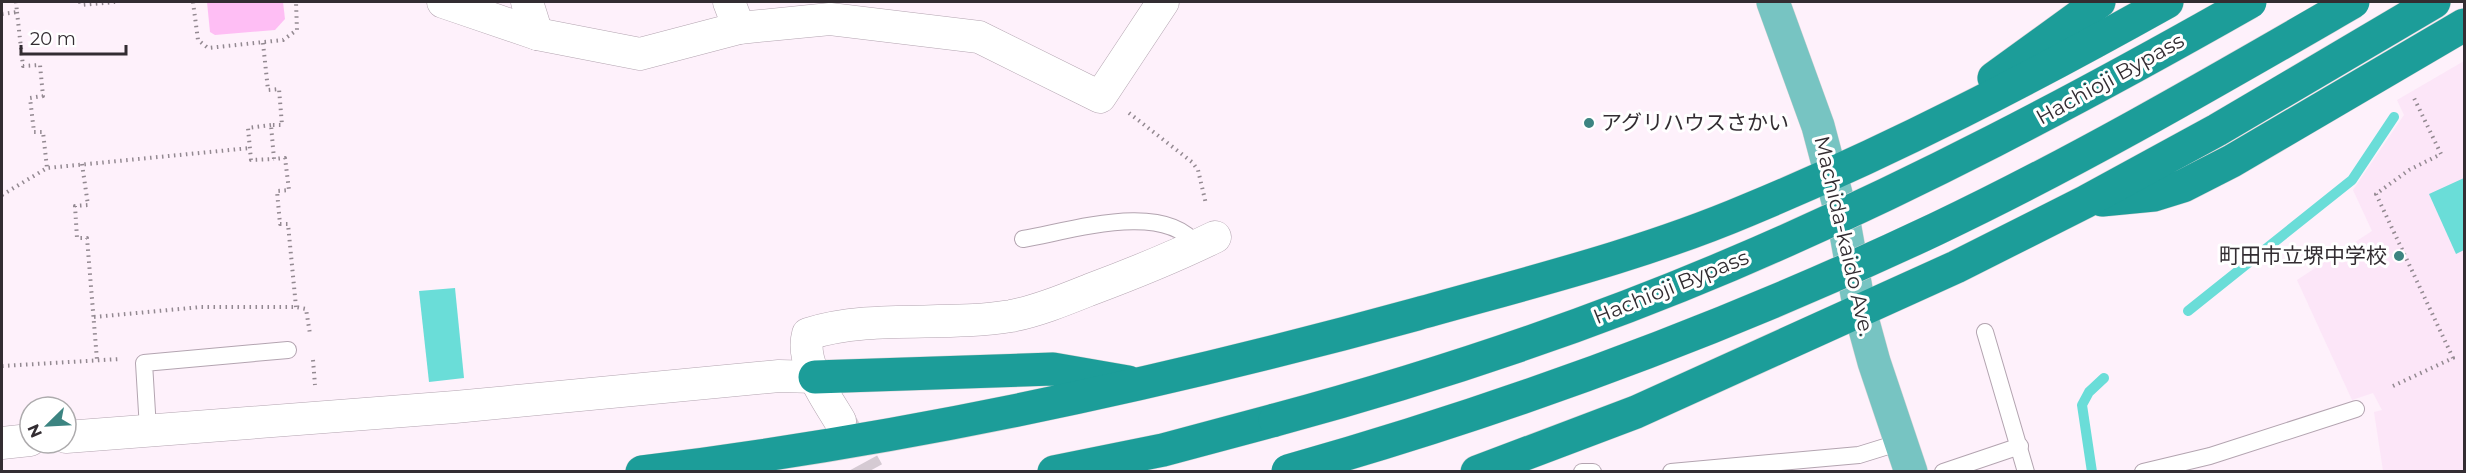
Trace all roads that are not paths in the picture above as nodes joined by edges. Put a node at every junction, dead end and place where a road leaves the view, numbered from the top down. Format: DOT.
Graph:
graph roads {
  1 [pos="443,2"];
  2 [pos="527,2"];
  3 [pos="1163,2"];
  4 [pos="1773,2"];
  5 [pos="2099,2"];
  6 [pos="2167,2"];
  7 [pos="2250,2"];
  8 [pos="2354,2"];
  9 [pos="2422,9"];
  10 [pos="734,15"];
  11 [pos="2464,25"];
  12 [pos="537,34"];
  13 [pos="1912,137"];
  14 [pos="1832,174"];
  15 [pos="2085,202"];
  16 [pos="1023,239"];
  17 [pos="1206,242"];
  18 [pos="1860,311"];
  19 [pos="1985,332"];
  20 [pos="288,350"];
  21 [pos="815,377"];
  22 [pos="1138,384"];
  23 [pos="2356,409"];
  24 [pos="840,421"];
  25 [pos="148,429"];
  26 [pos="78,436"];
  27 [pos="18,441"];
  28 [pos="2,443"];
  29 [pos="2020,446"];
  30 [pos="1906,457"];
  31 [pos="642,471"];
  32 [pos="1054,471"];
  33 [pos="1286,471"];
  34 [pos="1477,471"];
  35 [pos="1582,471"];
  36 [pos="1593,471"];
  37 [pos="1671,471"];
  38 [pos="1943,471"];
  39 [pos="2026,471"];
  40 [pos="2144,471"];
  1 -- 12 [label="street"];
  2 -- 12 [label="street"];
  3 -- 10 [label="street"];
  4 -- 14 [label="main road, Machida-kaido Ave."];
  5 -- 13 [label="highway"];
  6 -- 13 [label="highway"];
  7 -- 32 [label="highway, Hachioji Bypass, bridge"];
  8 -- 33 [label="highway, bridge"];
  9 -- 15 [label="highway"];
  10 -- 12 [label="street"];
  11 -- 15 [label="highway"];
  13 -- 14 [label="highway"];
  14 -- 18 [label="main road, Machida-kaido Ave."];
  14 -- 22 [label="highway"];
  15 -- 18 [label="highway"];
  16 -- 17 [label="lane"];
  17 -- 21 [label="street"];
  18 -- 30 [label="main road, Machida-kaido Ave."];
  18 -- 34 [label="highway"];
  19 -- 29 [label="lane"];
  20 -- 25 [label="lane"];
  21 -- 22 [label="highway"];
  21 -- 24 [label="street"];
  21 -- 25 [label="street"];
  22 -- 31 [label="highway"];
  23 -- 40 [label="lane"];
  25 -- 26 [label="street"];
  27 -- 28 [label="street"];
  29 -- 38 [label="lane"];
  29 -- 39 [label="lane"];
  30 -- 37 [label="lane"];
  35 -- 36 [label="lane"];
}
